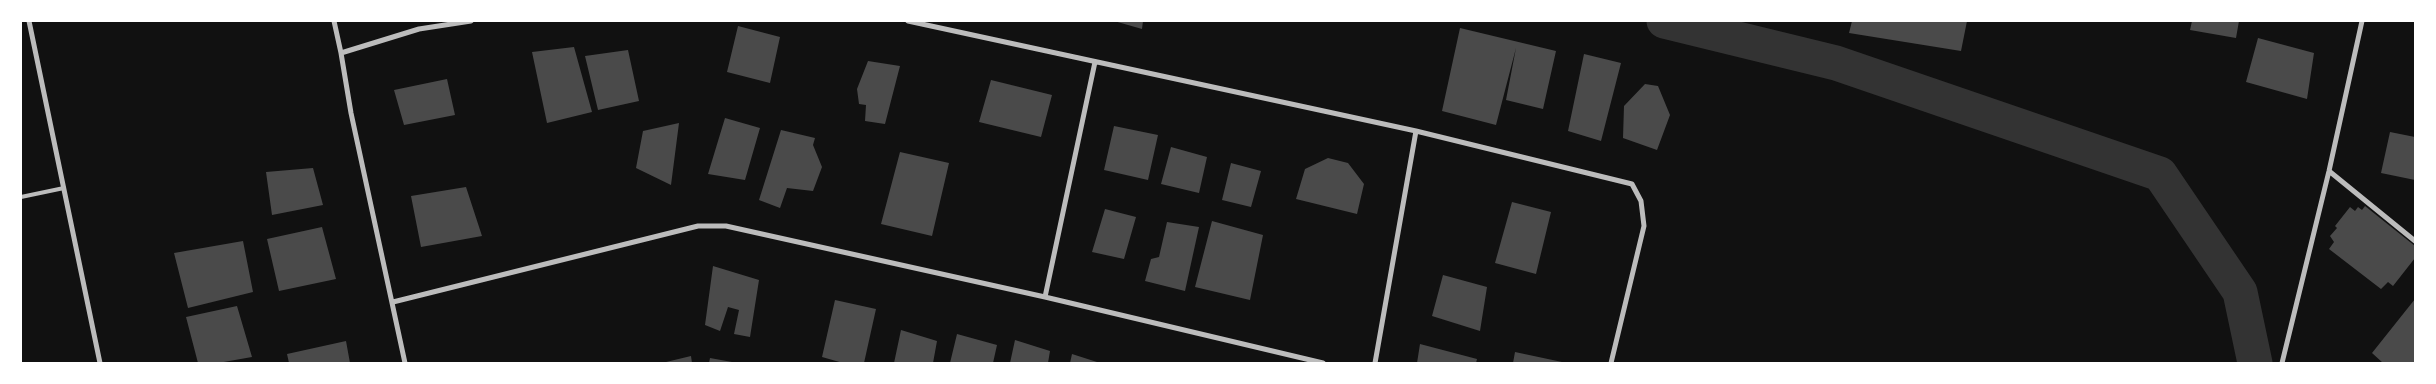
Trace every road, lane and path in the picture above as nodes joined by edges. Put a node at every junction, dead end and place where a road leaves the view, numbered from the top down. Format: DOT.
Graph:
graph roads {
  1 [pos="29,21"];
  2 [pos="334,21"];
  3 [pos="471,21"];
  4 [pos="908,21"];
  5 [pos="2362,21"];
  6 [pos="341,54"];
  7 [pos="1095,62"];
  8 [pos="1416,131"];
  9 [pos="2329,171"];
  10 [pos="64,188"];
  11 [pos="21,197"];
  12 [pos="2415,241"];
  13 [pos="1045,297"];
  14 [pos="393,302"];
  15 [pos="100,363"];
  16 [pos="405,363"];
  17 [pos="1323,363"];
  18 [pos="1375,363"];
  19 [pos="1611,363"];
  20 [pos="2282,363"];
  1 -- 10 [label="street"];
  2 -- 6 [label="street"];
  3 -- 6 [label="street"];
  4 -- 7 [label="street"];
  5 -- 9 [label="street"];
  6 -- 14 [label="street"];
  7 -- 8 [label="street"];
  7 -- 13 [label="street"];
  8 -- 18 [label="street"];
  8 -- 19 [label="street"];
  9 -- 12 [label="street"];
  9 -- 20 [label="street"];
  10 -- 11 [label="lane"];
  10 -- 15 [label="street"];
  13 -- 14 [label="street"];
  13 -- 17 [label="street"];
  14 -- 16 [label="street"];
}
